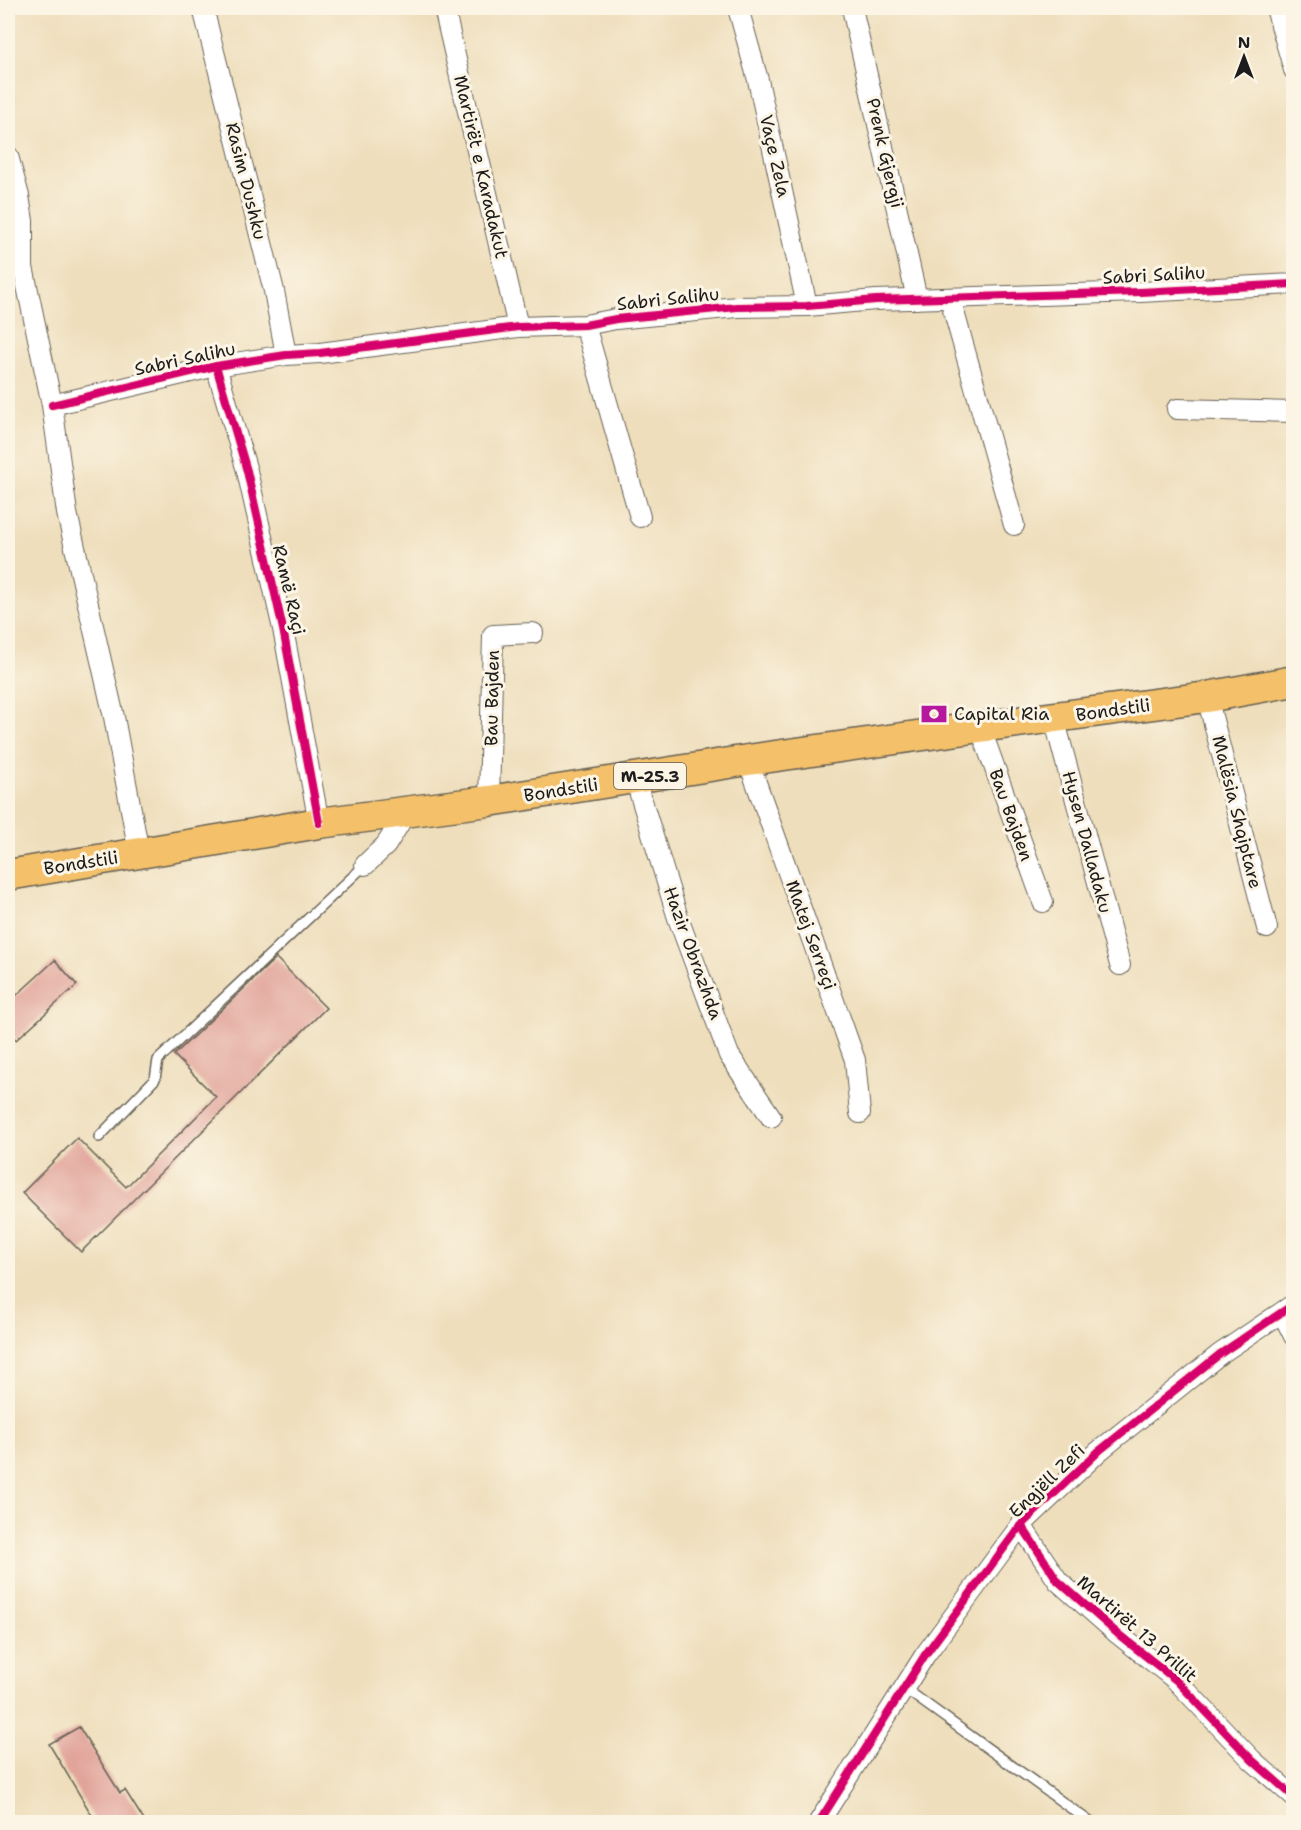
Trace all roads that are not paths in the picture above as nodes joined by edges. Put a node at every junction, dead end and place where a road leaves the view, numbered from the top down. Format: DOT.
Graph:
graph roads {
  1 [pos="203,8"];
  2 [pos="444,8"];
  3 [pos="738,8"];
  4 [pos="852,8"];
  5 [pos="1276,8"];
  6 [pos="1293,70"];
  7 [pos="8,156"];
  8 [pos="1293,284"];
  9 [pos="950,298"];
  10 [pos="917,299"];
  11 [pos="807,306"];
  12 [pos="585,325"];
  13 [pos="518,327"];
  14 [pos="286,355"];
  15 [pos="216,366"];
  16 [pos="52,405"];
  17 [pos="1177,409"];
  18 [pos="1293,412"];
  19 [pos="640,517"];
  20 [pos="1014,525"];
  21 [pos="533,633"];
  22 [pos="1293,681"];
  23 [pos="1207,697"];
  24 [pos="1054,718"];
  25 [pos="980,727"];
  26 [pos="748,760"];
  27 [pos="635,778"];
  28 [pos="489,801"];
  29 [pos="407,811"];
  30 [pos="319,823"];
  31 [pos="139,853"];
  32 [pos="364,865"];
  33 [pos="8,875"];
  34 [pos="1043,902"];
  35 [pos="1267,928"];
  36 [pos="1120,965"];
  37 [pos="860,1113"];
  38 [pos="771,1117"];
  39 [pos="99,1137"];
  40 [pos="1288,1308"];
  41 [pos="1293,1336"];
  42 [pos="1021,1525"];
  43 [pos="904,1688"];
  44 [pos="1293,1797"];
  45 [pos="819,1822"];
  46 [pos="1090,1822"];
  1 -- 14 [label="street, Rasim Dushku"];
  2 -- 13 [label="street, Martirët e Karadakut"];
  3 -- 11 [label="street, Vaçe Zela"];
  4 -- 10 [label="street, Prenk Gjergji"];
  5 -- 6 [label="street"];
  7 -- 16 [label="street"];
  8 -- 9 [label="street, Sabri Salihu"];
  9 -- 10 [label="street, Sabri Salihu"];
  9 -- 20 [label="street"];
  10 -- 11 [label="street, Sabri Salihu"];
  11 -- 12 [label="street, Sabri Salihu"];
  12 -- 13 [label="street, Sabri Salihu"];
  12 -- 19 [label="street"];
  13 -- 14 [label="street, Sabri Salihu"];
  14 -- 15 [label="street, Sabri Salihu"];
  15 -- 16 [label="street, Sabri Salihu"];
  15 -- 30 [label="street, Ramë Raçi"];
  16 -- 31 [label="street"];
  17 -- 18 [label="street"];
  21 -- 28 [label="street, Bau Bajden"];
  22 -- 23 [label="main road, Bondstili / M-25.3"];
  23 -- 24 [label="main road, Bondstili / M-25.3"];
  23 -- 35 [label="street, Malësia Shqiptare"];
  24 -- 25 [label="main road, Bondstili / M-25.3"];
  24 -- 36 [label="street, Hysen Dalladaku"];
  25 -- 26 [label="main road, Bondstili / M-25.3"];
  25 -- 34 [label="street, Bau Bajden"];
  26 -- 27 [label="main road, Bondstili / M-25.3"];
  26 -- 37 [label="street, Matej Serreçi"];
  27 -- 28 [label="main road, Bondstili / M-25.3"];
  27 -- 38 [label="street, Hazir Obrazhda"];
  28 -- 29 [label="main road, Bondstili / M-25.3"];
  29 -- 30 [label="main road, Bondstili / M-25.3"];
  29 -- 32 [label="street"];
  30 -- 31 [label="main road, Bondstili / M-25.3"];
  31 -- 33 [label="main road, Bondstili / M-25.3"];
  32 -- 39 [label="lane"];
  40 -- 41 [label="street"];
  40 -- 42 [label="street, Engjëll Zefi"];
  42 -- 43 [label="street, Engjëll Zefi"];
  42 -- 44 [label="street, Martirët 13 Prillit"];
  43 -- 45 [label="street, Engjëll Zefi"];
  43 -- 46 [label="lane"];
}
